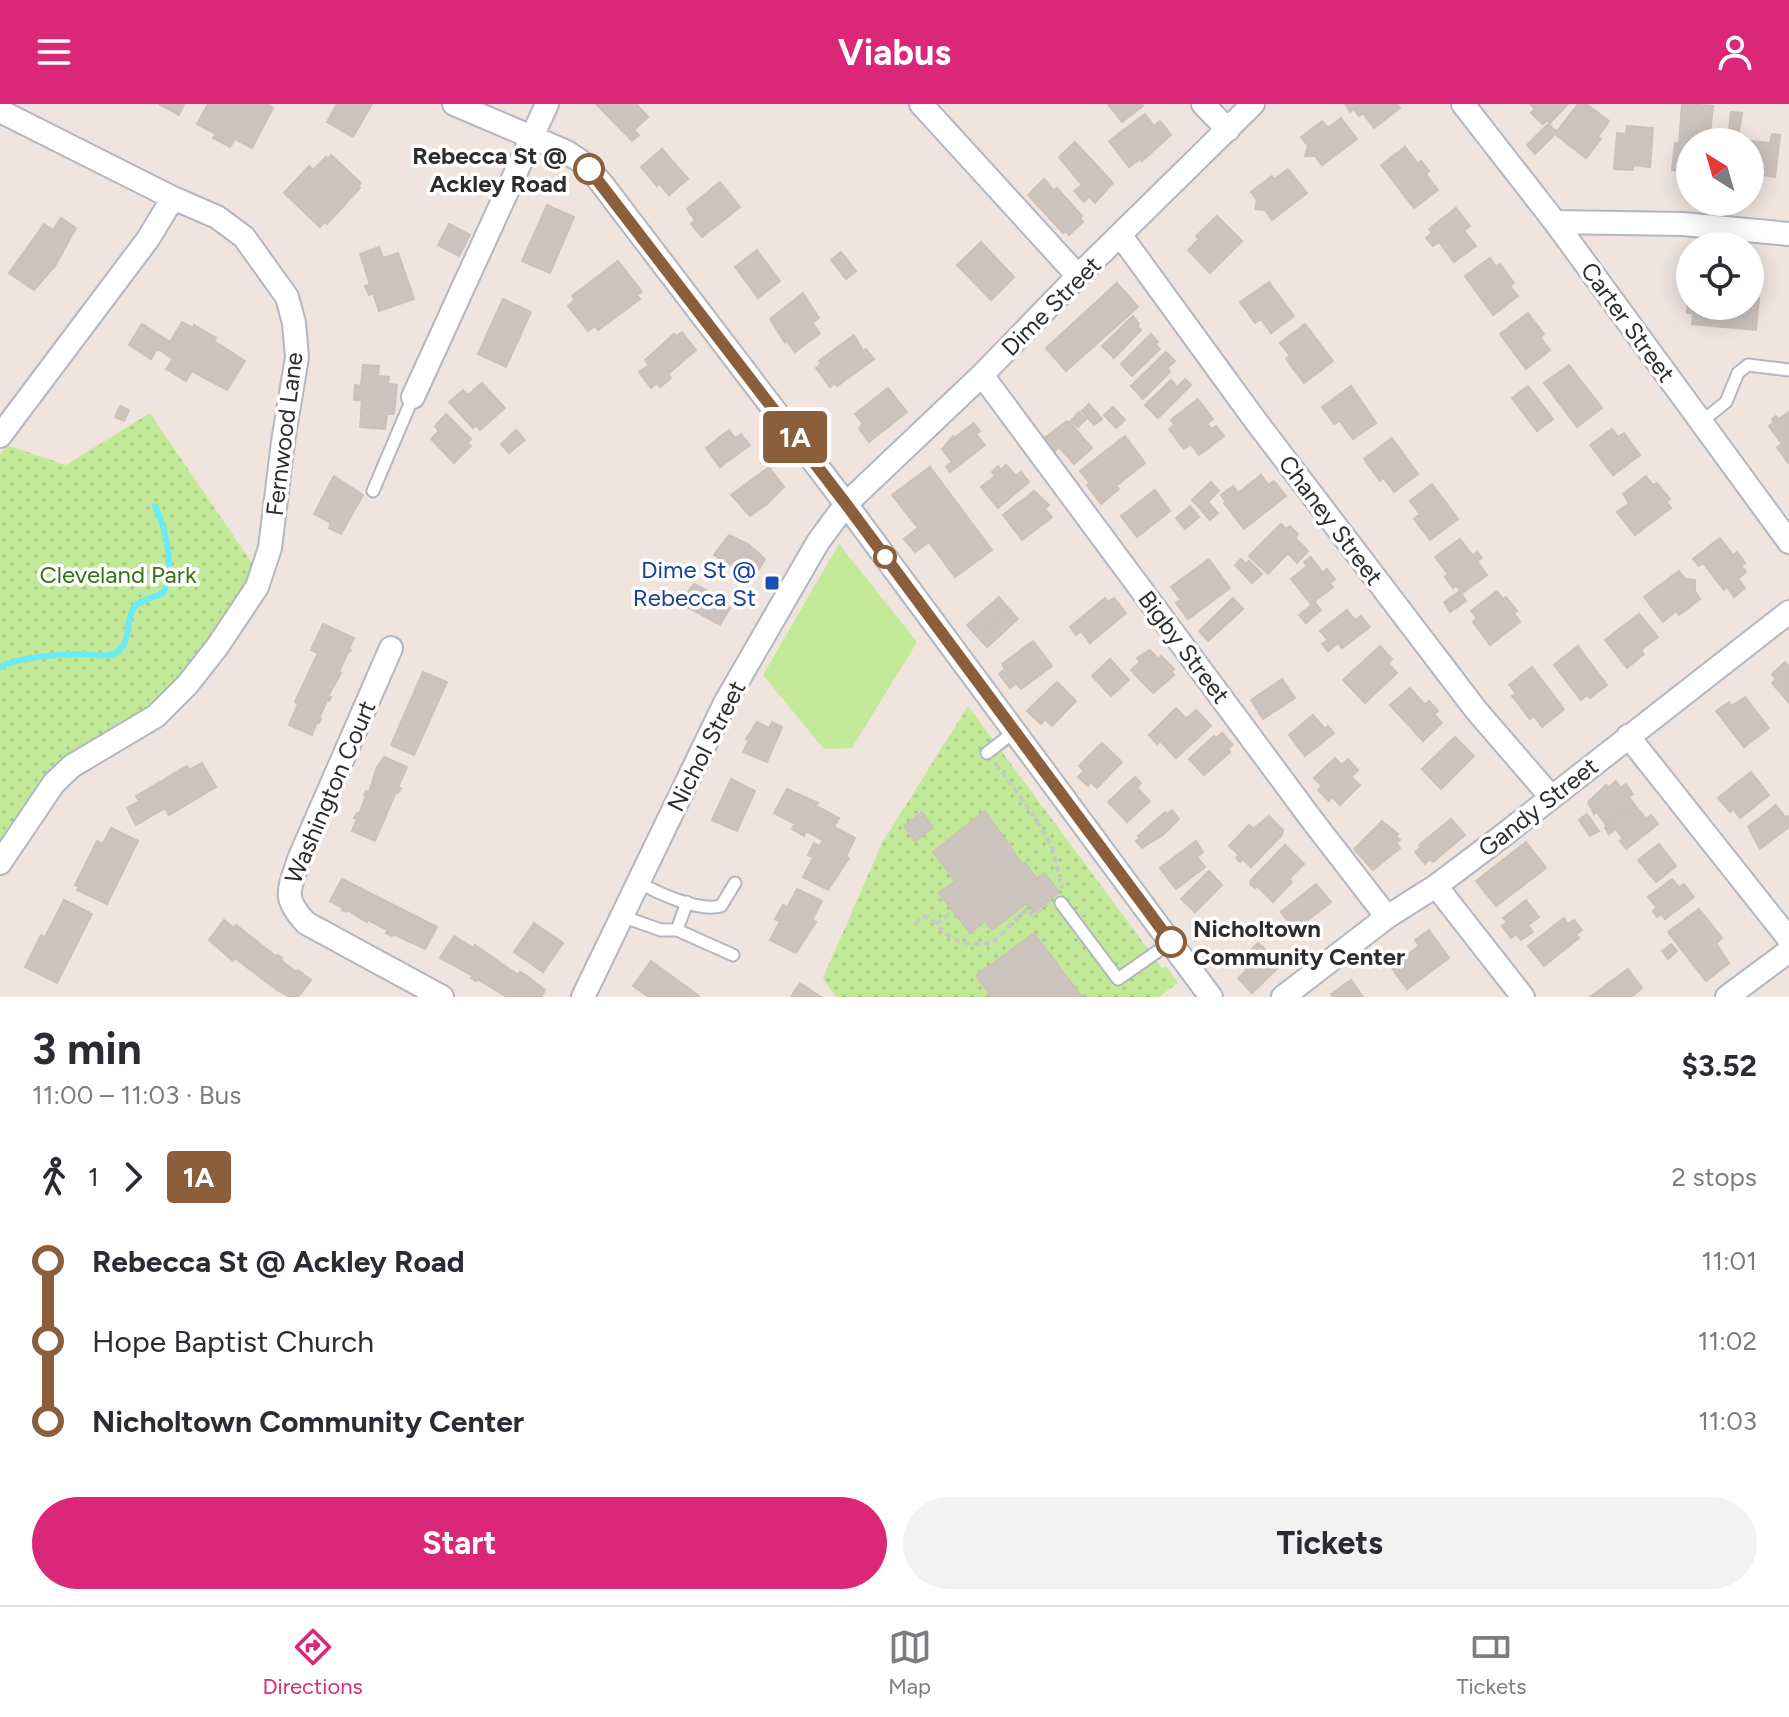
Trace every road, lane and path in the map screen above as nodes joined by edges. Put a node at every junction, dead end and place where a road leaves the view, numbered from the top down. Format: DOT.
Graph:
graph roads {
  1 [pos="454,104"];
  2 [pos="547,104"];
  3 [pos="921,104"];
  4 [pos="1203,104"];
  5 [pos="1253,104"];
  6 [pos="1463,104"];
  7 [pos="0,111"];
  8 [pos="1228,130"];
  9 [pos="530,137"];
  10 [pos="173,198"];
  11 [pos="1555,222"];
  12 [pos="1789,234"];
  13 [pos="1121,236"];
  14 [pos="1078,276"];
  15 [pos="1789,370"];
  16 [pos="982,375"];
  17 [pos="413,397"];
  18 [pos="1701,422"];
  19 [pos="0,436"];
  20 [pos="373,491"];
  21 [pos="846,504"];
  22 [pos="1789,542"];
  23 [pos="1789,612"];
  24 [pos="391,648"];
  25 [pos="1014,732"];
  26 [pos="1628,736"];
  27 [pos="987,753"];
  28 [pos="1551,797"];
  29 [pos="0,863"];
  30 [pos="638,882"];
  31 [pos="735,883"];
  32 [pos="1436,886"];
  33 [pos="1060,898"];
  34 [pos="687,902"];
  35 [pos="953,911"];
  36 [pos="621,916"];
  37 [pos="1387,917"];
  38 [pos="916,924"];
  39 [pos="936,924"];
  40 [pos="677,930"];
  41 [pos="1789,939"];
  42 [pos="1171,942"];
  43 [pos="1789,951"];
  44 [pos="733,955"];
  45 [pos="442,997"];
  46 [pos="583,997"];
  47 [pos="1211,997"];
  48 [pos="1283,997"];
  49 [pos="1523,997"];
  50 [pos="1727,997"];
  1 -- 9 [label="street"];
  2 -- 9 [label="street"];
  3 -- 14 [label="street"];
  4 -- 8 [label="street"];
  5 -- 8 [label="street, Dime Street"];
  6 -- 11 [label="street, Carter Street"];
  7 -- 10 [label="street, Fernwood Lane"];
  8 -- 13 [label="street, Dime Street"];
  9 -- 17 [label="street"];
  9 -- 21 [label="street"];
  10 -- 19 [label="street"];
  10 -- 29 [label="street, Fernwood Lane"];
  11 -- 12 [label="street"];
  11 -- 18 [label="street, Carter Street"];
  13 -- 14 [label="street, Dime Street"];
  13 -- 28 [label="street, Chaney Street"];
  14 -- 16 [label="street, Dime Street"];
  15 -- 18 [label="lane"];
  16 -- 21 [label="street, Dime Street"];
  16 -- 37 [label="street, Bigby Street"];
  17 -- 20 [label="lane"];
  18 -- 22 [label="street, Carter Street"];
  21 -- 25 [label="street"];
  21 -- 30 [label="street, Nichol Street"];
  23 -- 26 [label="street, Gandy Street"];
  24 -- 45 [label="street, Washington Court"];
  25 -- 27 [label="lane"];
  25 -- 42 [label="street"];
  26 -- 28 [label="street, Gandy Street"];
  26 -- 41 [label="street"];
  27 -- 33 [label="path"];
  28 -- 32 [label="street, Gandy Street"];
  30 -- 34 [label="lane"];
  30 -- 36 [label="street, Nichol Street"];
  31 -- 34 [label="lane"];
  32 -- 37 [label="street, Gandy Street"];
  32 -- 49 [label="street"];
  33 -- 39 [label="path"];
  33 -- 42 [label="lane"];
  34 -- 40 [label="lane"];
  35 -- 39 [label="path"];
  36 -- 40 [label="lane"];
  36 -- 46 [label="street, Nichol Street"];
  37 -- 48 [label="street, Gandy Street"];
  38 -- 39 [label="path"];
  40 -- 44 [label="lane"];
  42 -- 47 [label="street"];
  43 -- 50 [label="street"];
}
